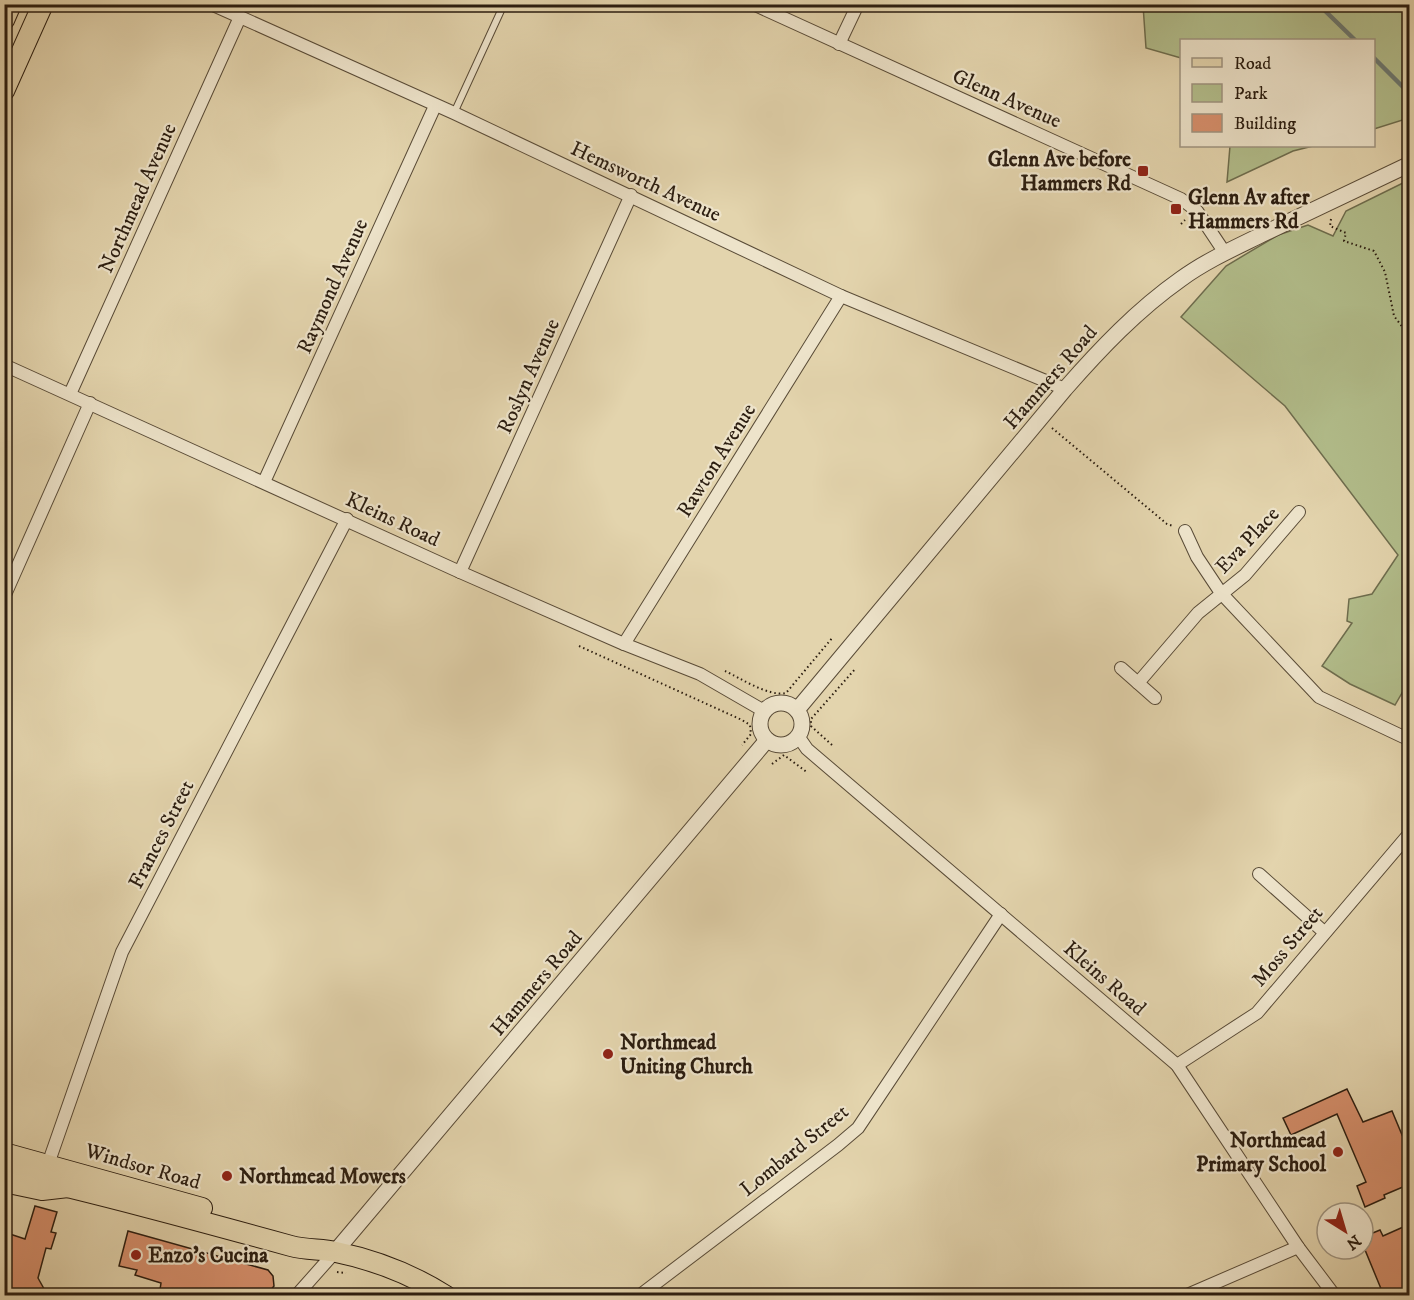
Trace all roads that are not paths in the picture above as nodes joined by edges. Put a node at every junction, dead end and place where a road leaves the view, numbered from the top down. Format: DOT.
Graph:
graph roads {
  1 [pos="11,4"];
  2 [pos="43,4"];
  3 [pos="211,4"];
  4 [pos="504,4"];
  5 [pos="753,4"];
  6 [pos="858,4"];
  7 [pos="240,17"];
  8 [pos="4,20"];
  9 [pos="840,44"];
  10 [pos="4,91"];
  11 [pos="435,106"];
  12 [pos="454,113"];
  13 [pos="1410,164"];
  14 [pos="631,195"];
  15 [pos="1225,254"];
  16 [pos="841,296"];
  17 [pos="4,365"];
  18 [pos="1065,389"];
  19 [pos="69,394"];
  20 [pos="90,403"];
  21 [pos="264,482"];
  22 [pos="1299,512"];
  23 [pos="347,519"];
  24 [pos="1185,531"];
  25 [pos="460,572"];
  26 [pos="1221,593"];
  27 [pos="4,597"];
  28 [pos="624,644"];
  29 [pos="1121,668"];
  30 [pos="1138,683"];
  31 [pos="1155,698"];
  32 [pos="797,710"];
  33 [pos="764,711"];
  34 [pos="798,736"];
  35 [pos="767,740"];
  36 [pos="1410,740"];
  37 [pos="1410,833"];
  38 [pos="1259,874"];
  39 [pos="1001,914"];
  40 [pos="1324,932"];
  41 [pos="1177,1065"];
  42 [pos="4,1153"];
  43 [pos="4,1172"];
  44 [pos="45,1172"];
  45 [pos="4,1182"];
  46 [pos="68,1186"];
  47 [pos="1298,1247"];
  48 [pos="335,1252"];
  49 [pos="296,1296"];
  50 [pos="446,1296"];
  51 [pos="639,1296"];
  52 [pos="1185,1296"];
  53 [pos="1335,1296"];
  1 -- 8 [label="main road"];
  2 -- 10 [label="main road"];
  3 -- 7 [label="street, Hemsworth Avenue"];
  4 -- 12 [label="lane"];
  5 -- 9 [label="street, Glenn Avenue"];
  6 -- 9 [label="street"];
  7 -- 11 [label="street, Hemsworth Avenue"];
  7 -- 19 [label="street, Northmead Avenue"];
  9 -- 15 [label="street, Glenn Avenue"];
  11 -- 12 [label="street, Hemsworth Avenue"];
  11 -- 21 [label="street, Raymond Avenue"];
  12 -- 14 [label="street, Hemsworth Avenue"];
  13 -- 15 [label="street, Hammers Road"];
  14 -- 16 [label="street, Hemsworth Avenue"];
  14 -- 25 [label="street, Roslyn Avenue"];
  15 -- 18 [label="street, Hammers Road"];
  16 -- 18 [label="street, Hemsworth Avenue"];
  16 -- 28 [label="street, Rawton Avenue"];
  17 -- 19 [label="street, Kleins Road"];
  18 -- 32 [label="street, Hammers Road"];
  19 -- 20 [label="street, Kleins Road"];
  20 -- 21 [label="street, Kleins Road"];
  20 -- 27 [label="street"];
  21 -- 23 [label="street, Kleins Road"];
  22 -- 26 [label="street, Eva Place"];
  23 -- 25 [label="street, Kleins Road"];
  23 -- 44 [label="street, Frances Street"];
  24 -- 26 [label="street"];
  25 -- 28 [label="street, Kleins Road"];
  26 -- 30 [label="street, Eva Place"];
  26 -- 36 [label="street"];
  28 -- 33 [label="street, Kleins Road"];
  29 -- 30 [label="street"];
  30 -- 31 [label="street"];
  32 -- 33 [label="street"];
  32 -- 34 [label="street"];
  33 -- 35 [label="street"];
  34 -- 35 [label="street"];
  34 -- 39 [label="street, Kleins Road"];
  35 -- 48 [label="street, Hammers Road"];
  37 -- 40 [label="street, Moss Street"];
  38 -- 40 [label="street"];
  39 -- 41 [label="street, Kleins Road"];
  39 -- 51 [label="street, Lombard Street"];
  40 -- 41 [label="street, Moss Street"];
  41 -- 47 [label="street, Kleins Road"];
  42 -- 44 [label="main road, Windsor Road"];
  43 -- 44 [label="main road, Windsor Road"];
  44 -- 46 [label="main road, Windsor Road"];
  44 -- 48 [label="main road, Windsor Road"];
  45 -- 46 [label="main road"];
  46 -- 48 [label="main road, Windsor Road"];
  47 -- 52 [label="street"];
  47 -- 53 [label="street, Kleins Road"];
  48 -- 49 [label="street"];
  48 -- 50 [label="main road, Windsor Road"];
}
